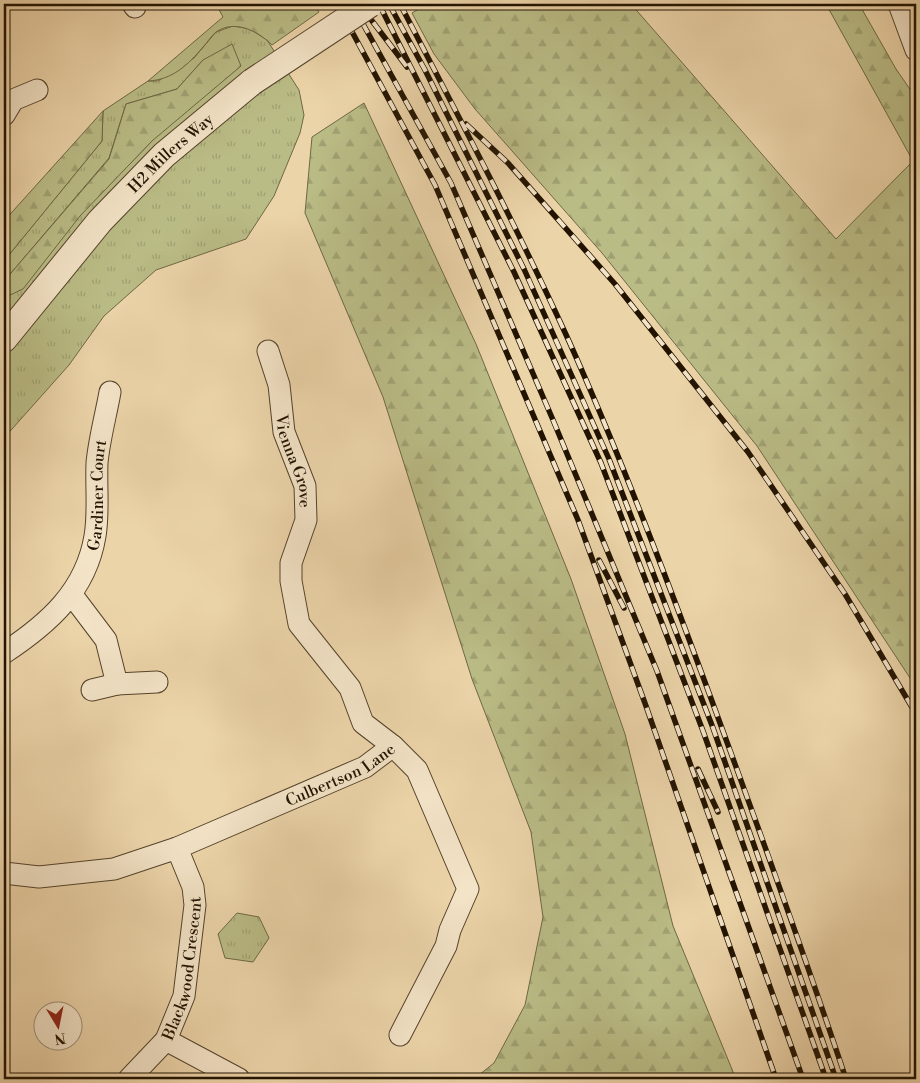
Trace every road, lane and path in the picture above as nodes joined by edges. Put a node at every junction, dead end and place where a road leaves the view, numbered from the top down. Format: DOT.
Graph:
graph roads {
  1 [pos="370,4"];
  2 [pos="899,4"];
  3 [pos="916,50"];
  4 [pos="37,90"];
  5 [pos="4,115"];
  6 [pos="4,339"];
  7 [pos="268,351"];
  8 [pos="110,392"];
  9 [pos="72,595"];
  10 [pos="4,653"];
  11 [pos="156,682"];
  12 [pos="117,684"];
  13 [pos="92,690"];
  14 [pos="393,746"];
  15 [pos="177,848"];
  16 [pos="4,873"];
  17 [pos="400,1034"];
  18 [pos="166,1040"];
  19 [pos="130,1079"];
  20 [pos="239,1079"];
  1 -- 6 [label="street, H2 Millers Way, bridge"];
  2 -- 3 [label="street"];
  4 -- 5 [label="street"];
  7 -- 14 [label="street, Vienna Grove"];
  8 -- 9 [label="street, Gardiner Court"];
  9 -- 10 [label="street, Gardiner Court"];
  9 -- 12 [label="street"];
  11 -- 12 [label="street"];
  12 -- 13 [label="street"];
  14 -- 15 [label="street, Culbertson Lane"];
  14 -- 17 [label="street, Culbertson Lane"];
  15 -- 16 [label="street, Culbertson Lane"];
  15 -- 18 [label="street, Blackwood Crescent"];
  18 -- 19 [label="street, Blackwood Crescent"];
  18 -- 20 [label="street"];
}
